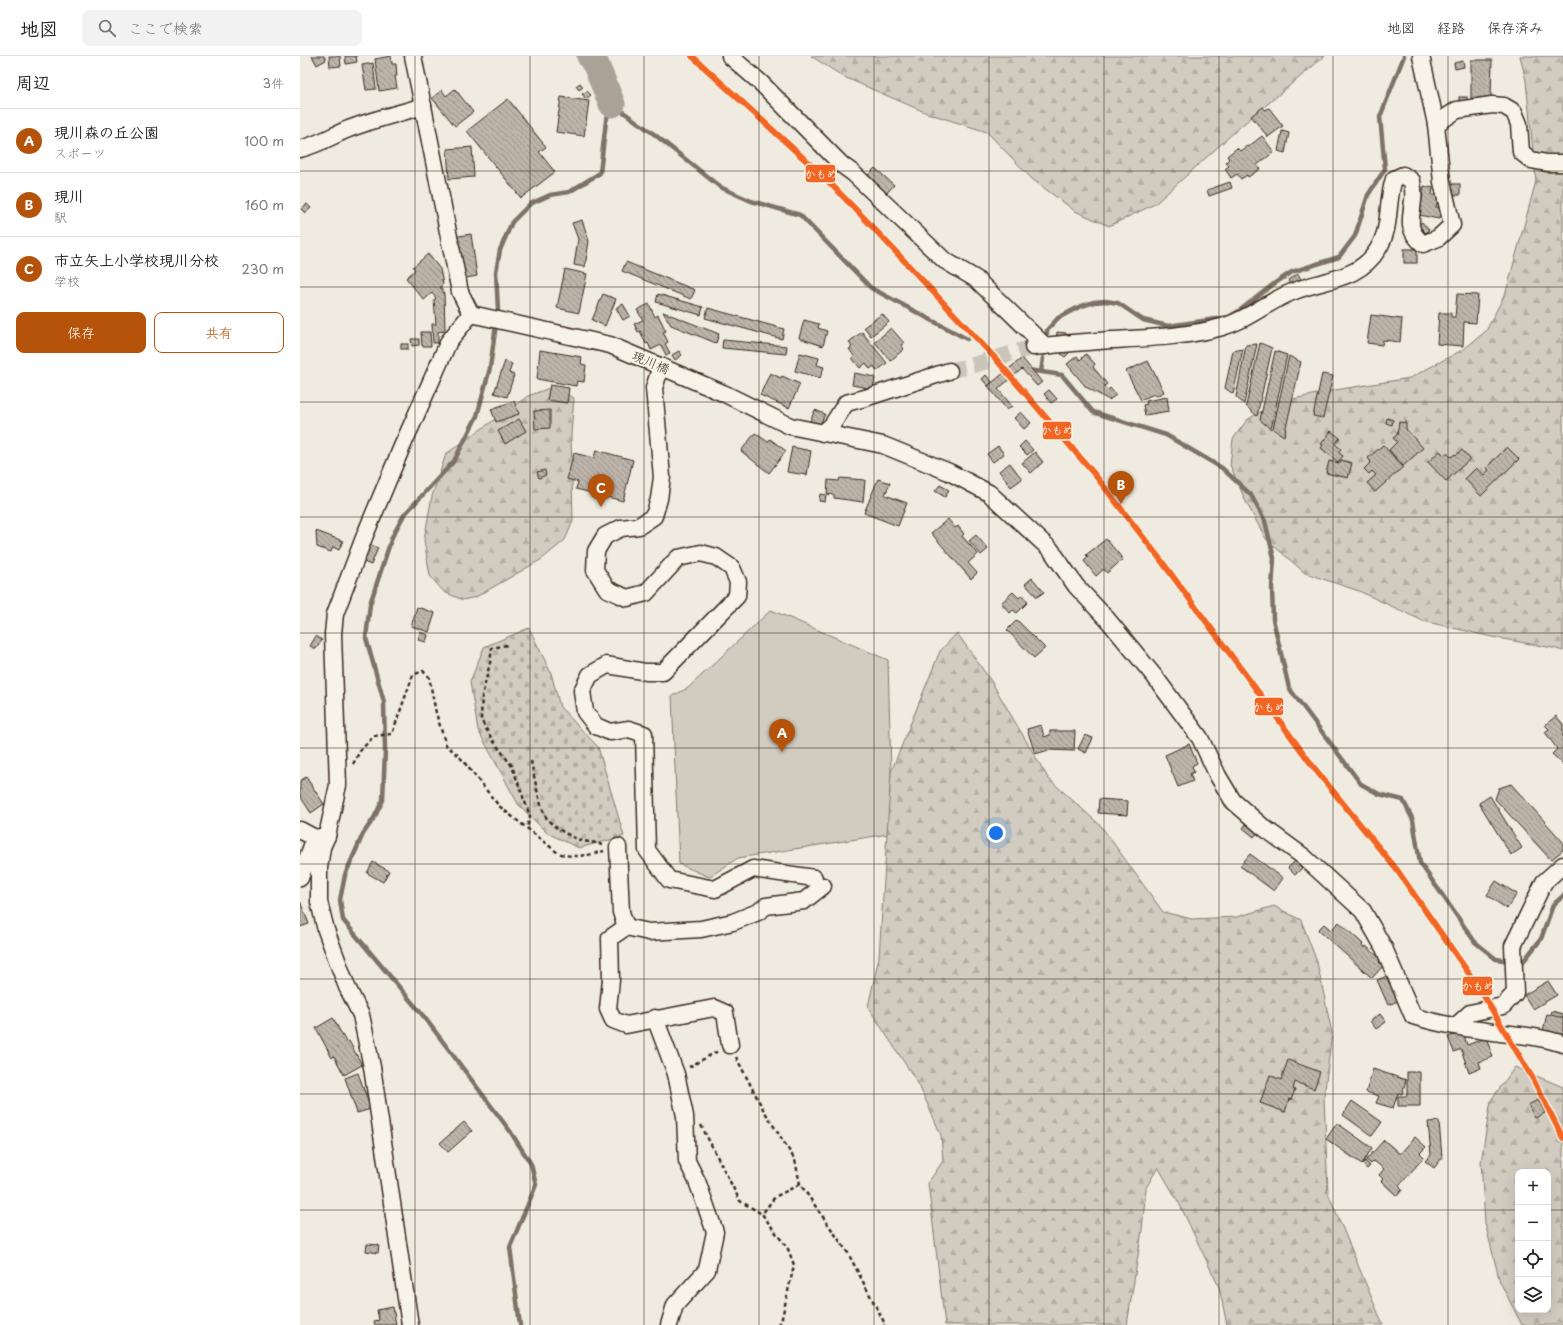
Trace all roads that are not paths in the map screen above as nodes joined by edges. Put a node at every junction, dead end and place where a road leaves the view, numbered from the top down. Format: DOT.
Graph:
graph roads {
  1 [pos="413,56"];
  2 [pos="730,56"];
  3 [pos="1420,56"];
  4 [pos="424,106"];
  5 [pos="1436,124"];
  6 [pos="300,149"];
  7 [pos="1563,163"];
  8 [pos="478,315"];
  9 [pos="661,366"];
  10 [pos="949,370"];
  11 [pos="823,433"];
  12 [pos="300,830"];
  13 [pos="324,842"];
  14 [pos="618,847"];
  15 [pos="1563,865"];
  16 [pos="300,878"];
  17 [pos="626,927"];
  18 [pos="655,1018"];
  19 [pos="1456,1026"];
  20 [pos="1563,1044"];
  21 [pos="730,1045"];
  22 [pos="410,1325"];
  23 [pos="669,1325"];
  1 -- 4 [label="street"];
  2 -- 5 [label="street"];
  3 -- 5 [label="street"];
  4 -- 6 [label="street"];
  4 -- 8 [label="street"];
  5 -- 7 [label="street"];
  8 -- 9 [label="street, 現川橋"];
  8 -- 13 [label="street"];
  9 -- 11 [label="street, 現川橋"];
  9 -- 17 [label="street"];
  10 -- 11 [label="street"];
  11 -- 19 [label="street, 現川橋"];
  12 -- 13 [label="street"];
  13 -- 16 [label="street"];
  13 -- 22 [label="street"];
  14 -- 17 [label="street"];
  15 -- 19 [label="street"];
  17 -- 18 [label="street"];
  18 -- 21 [label="street"];
  18 -- 23 [label="street"];
  19 -- 20 [label="street"];
}
